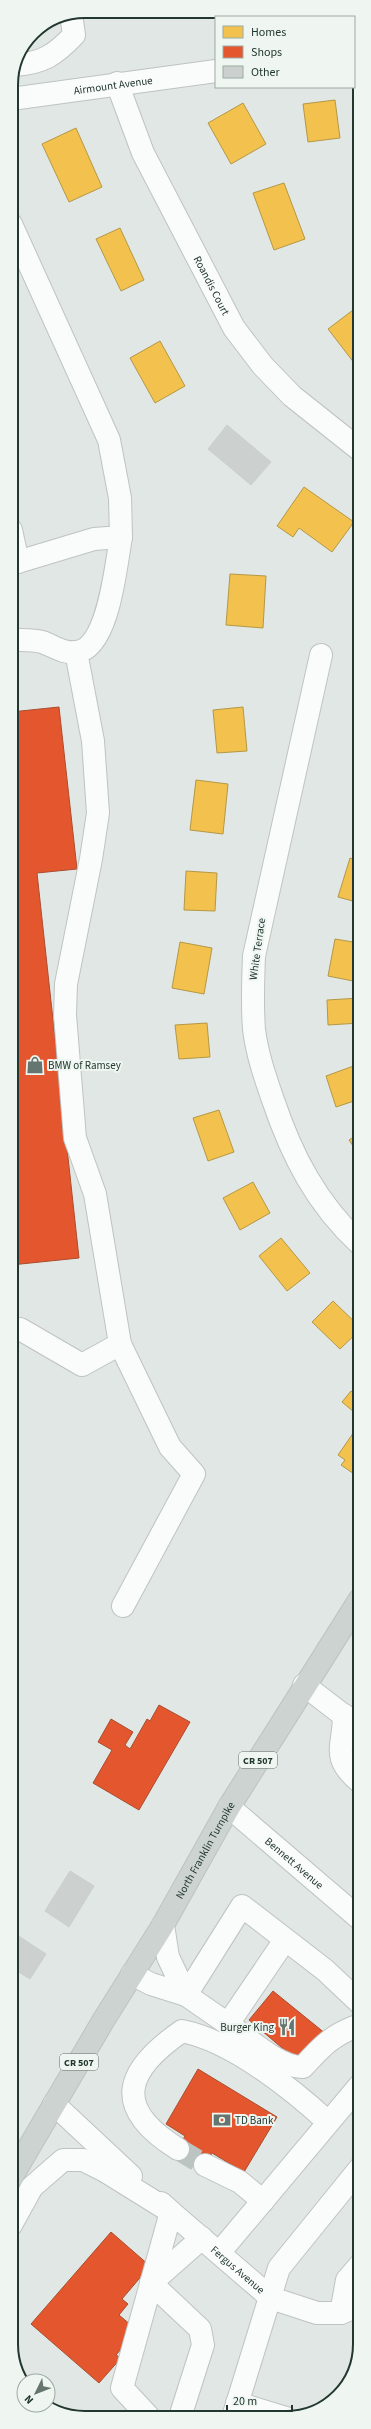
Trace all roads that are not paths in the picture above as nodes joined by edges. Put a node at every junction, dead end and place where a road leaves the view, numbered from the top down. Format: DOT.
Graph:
graph roads {
  1 [pos="72,19"];
  2 [pos="21,65"];
  3 [pos="215,71"];
  4 [pos="117,83"];
  5 [pos="18,98"];
  6 [pos="18,239"];
  7 [pos="353,444"];
  8 [pos="121,537"];
  9 [pos="18,562"];
  10 [pos="18,640"];
  11 [pos="76,652"];
  12 [pos="321,655"];
  13 [pos="353,1238"];
  14 [pos="18,1330"];
  15 [pos="120,1344"];
  16 [pos="123,1606"];
  17 [pos="353,1617"];
  18 [pos="304,1685"];
  19 [pos="352,1722"];
  20 [pos="353,1776"];
  21 [pos="229,1806"];
  22 [pos="353,1913"];
  23 [pos="163,1925"];
  24 [pos="285,1940"];
  25 [pos="132,1974"];
  26 [pos="186,1995"];
  27 [pos="353,1996"];
  28 [pos="228,2024"];
  29 [pos="353,2027"];
  30 [pos="353,2093"];
  31 [pos="54,2104"];
  32 [pos="328,2122"];
  33 [pos="178,2149"];
  34 [pos="205,2165"];
  35 [pos="18,2166"];
  36 [pos="353,2177"];
  37 [pos="263,2201"];
  38 [pos="18,2212"];
  39 [pos="171,2212"];
  40 [pos="202,2238"];
  41 [pos="220,2253"];
  42 [pos="353,2273"];
  43 [pos="151,2282"];
  44 [pos="270,2298"];
  45 [pos="350,2309"];
  46 [pos="235,2410"];
  47 [pos="143,2411"];
  48 [pos="182,2411"];
  1 -- 2 [label="street"];
  3 -- 4 [label="street, Airmount Avenue"];
  4 -- 5 [label="street, Airmount Avenue"];
  4 -- 7 [label="street, Roandis Court"];
  6 -- 8 [label="street"];
  8 -- 9 [label="street"];
  8 -- 11 [label="street"];
  10 -- 11 [label="street"];
  11 -- 15 [label="street"];
  12 -- 13 [label="street, White Terrace"];
  14 -- 15 [label="street"];
  15 -- 16 [label="street"];
  17 -- 18 [label="main road, North Franklin Turnpike / CR 507"];
  18 -- 19 [label="street"];
  18 -- 21 [label="main road, North Franklin Turnpike / CR 507"];
  19 -- 20 [label="street"];
  21 -- 22 [label="street, Bennett Avenue"];
  21 -- 23 [label="main road, North Franklin Turnpike / CR 507"];
  23 -- 25 [label="main road, North Franklin Turnpike / CR 507"];
  23 -- 26 [label="street"];
  24 -- 26 [label="street"];
  24 -- 27 [label="street"];
  24 -- 28 [label="street"];
  25 -- 26 [label="street"];
  25 -- 31 [label="main road, North Franklin Turnpike / CR 507"];
  26 -- 28 [label="street"];
  28 -- 29 [label="street"];
  30 -- 32 [label="street"];
  31 -- 35 [label="main road, CR 507"];
  31 -- 39 [label="street, Fergus Avenue"];
  32 -- 33 [label="street"];
  32 -- 37 [label="street"];
  34 -- 37 [label="street"];
  36 -- 44 [label="street"];
  37 -- 41 [label="street"];
  38 -- 39 [label="street, Fergus Avenue"];
  39 -- 40 [label="street, Fergus Avenue"];
  39 -- 43 [label="street"];
  40 -- 41 [label="street, Fergus Avenue"];
  40 -- 43 [label="street"];
  41 -- 44 [label="street, Fergus Avenue"];
  42 -- 45 [label="street"];
  43 -- 47 [label="street"];
  43 -- 48 [label="street"];
  44 -- 45 [label="street, Fergus Avenue"];
  44 -- 46 [label="street"];
}
